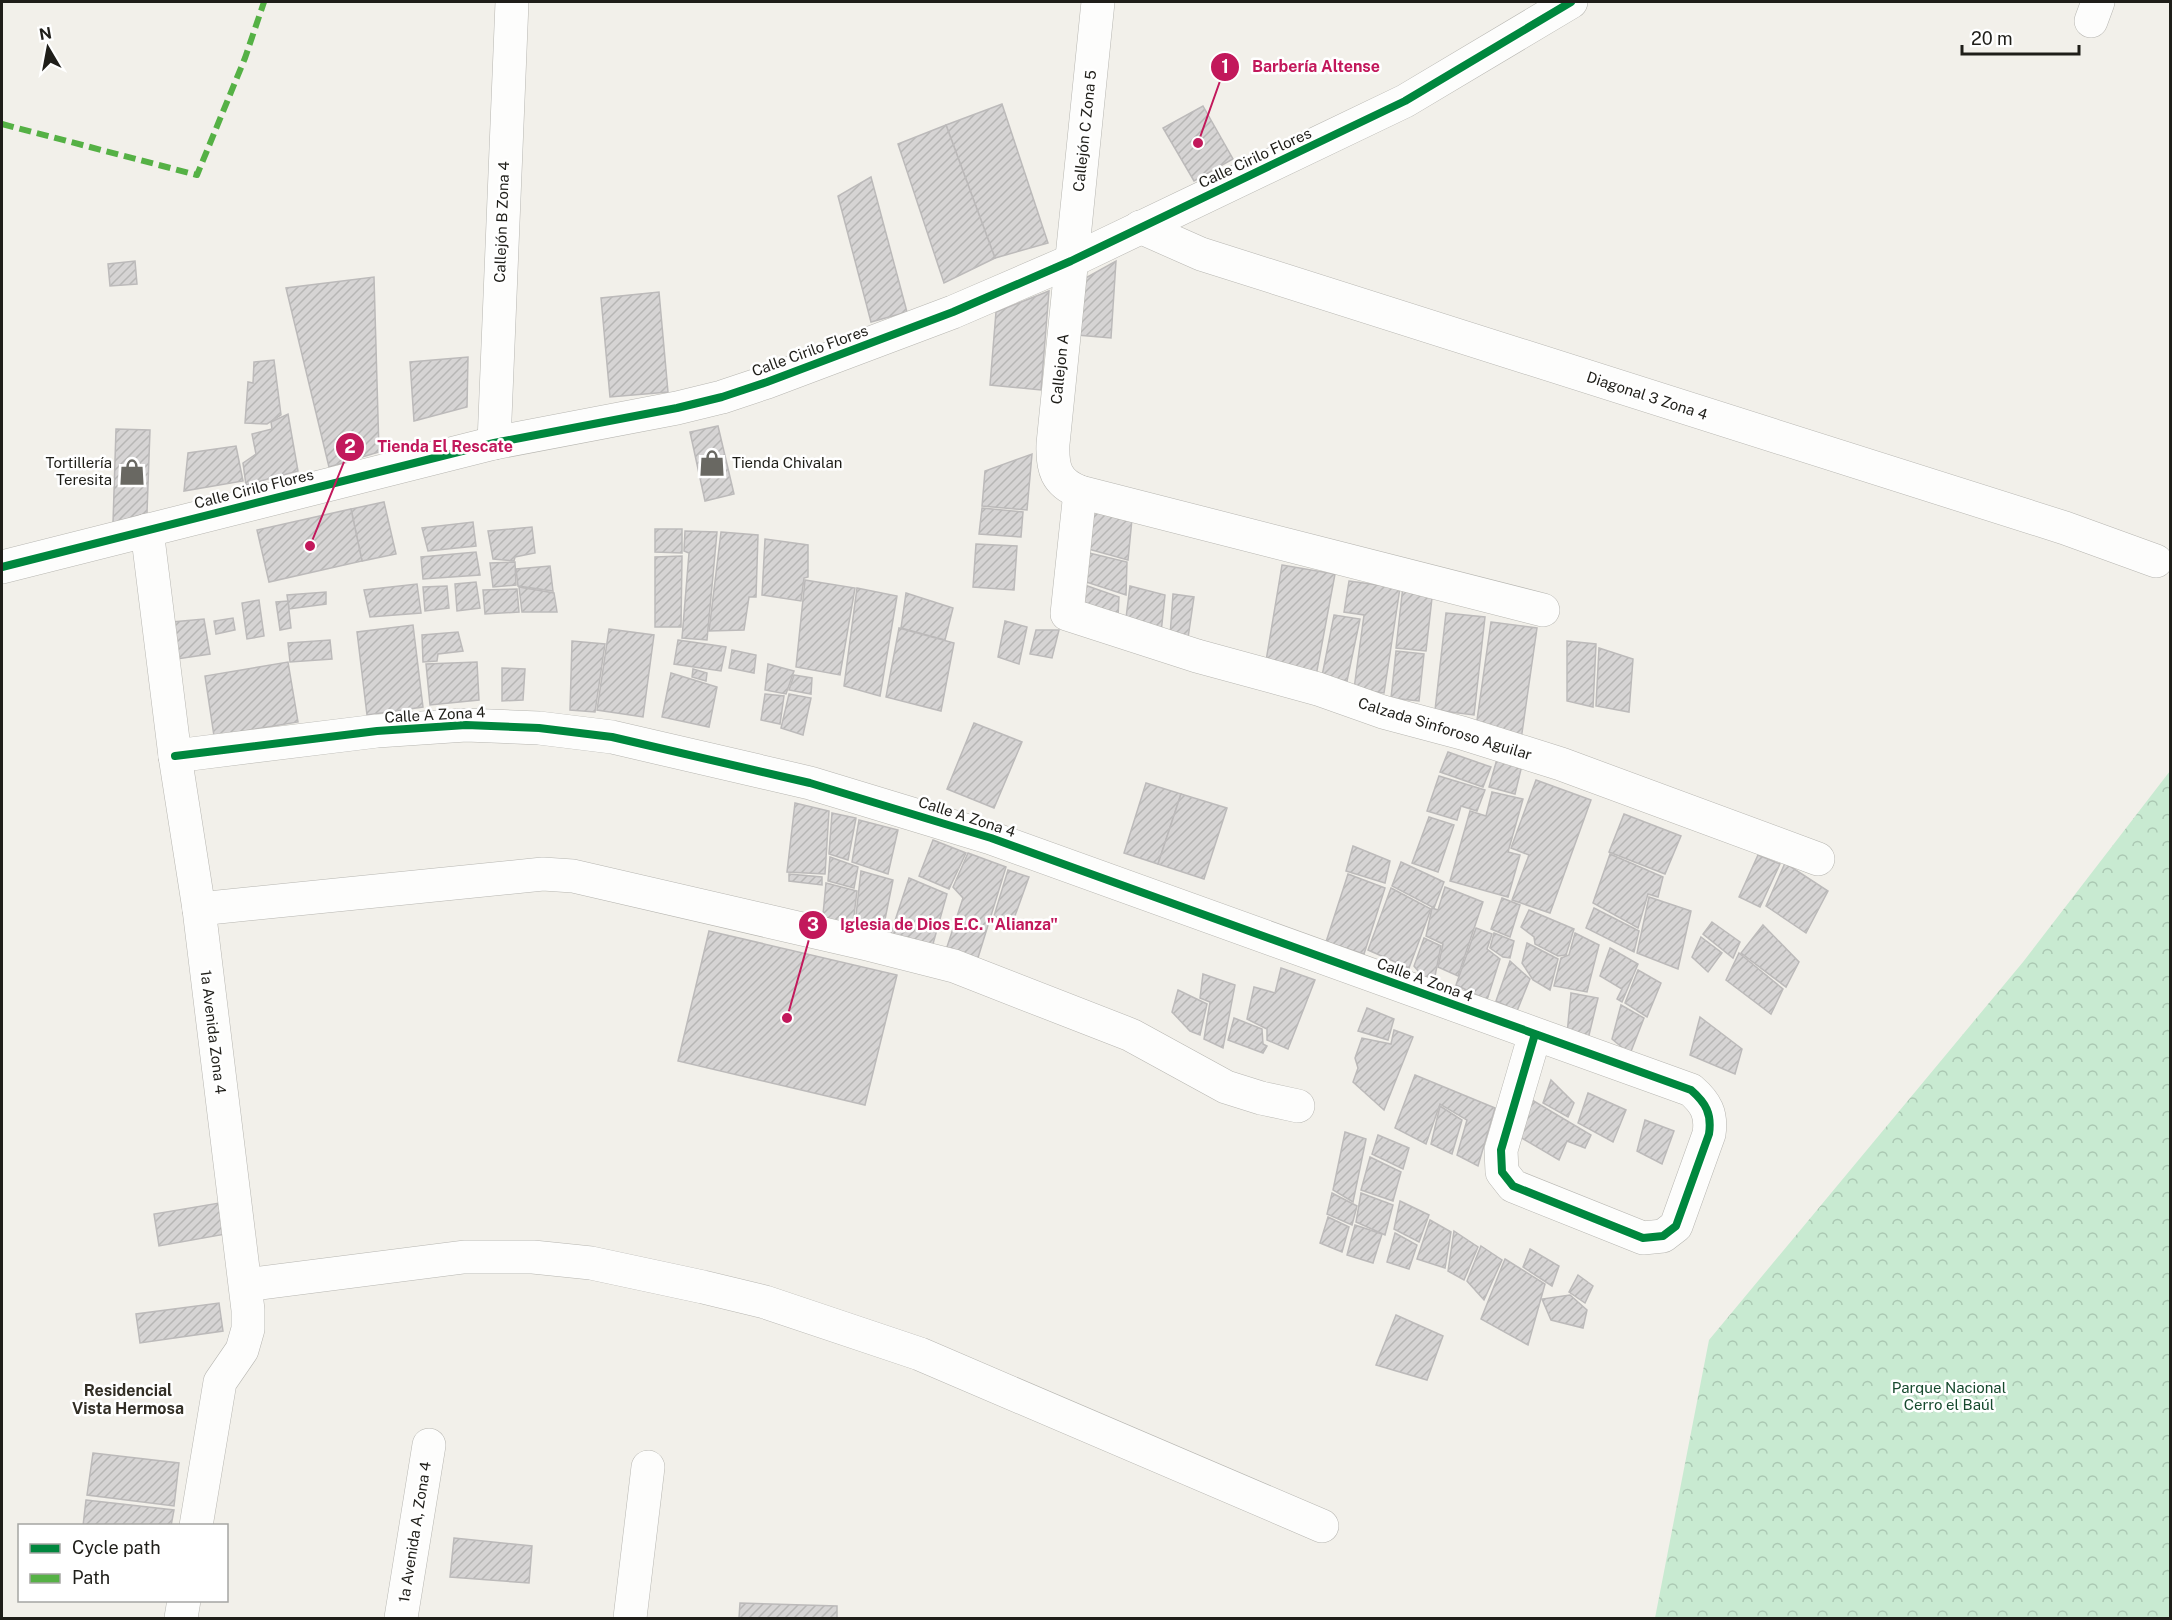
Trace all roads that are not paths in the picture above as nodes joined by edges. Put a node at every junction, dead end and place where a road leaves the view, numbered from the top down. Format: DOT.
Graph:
graph roads {
  1 [pos="512,2"];
  2 [pos="1098,2"];
  3 [pos="1570,2"];
  4 [pos="1140,227"];
  5 [pos="1071,261"];
  6 [pos="494,443"];
  7 [pos="1070,484"];
  8 [pos="147,530"];
  9 [pos="2156,561"];
  10 [pos="2,567"];
  11 [pos="1544,610"];
  12 [pos="1067,614"];
  13 [pos="175,756"];
  14 [pos="1818,859"];
  15 [pos="199,909"];
  16 [pos="1534,1034"];
  17 [pos="1298,1106"];
  18 [pos="246,1285"];
  19 [pos="429,1445"];
  20 [pos="648,1467"];
  21 [pos="196,1524"];
  22 [pos="1322,1526"];
  23 [pos="184,1602"];
  24 [pos="181,1618"];
  25 [pos="401,1618"];
  26 [pos="630,1618"];
  1 -- 6 [label="street, Callejón B Zona 4"];
  2 -- 5 [label="street, Callejón C Zona 5"];
  3 -- 4 [label="street, Calle Cirilo Flores"];
  4 -- 5 [label="street, Calle Cirilo Flores"];
  4 -- 9 [label="street, Diagonal 3 Zona 4"];
  5 -- 6 [label="street, Calle Cirilo Flores"];
  5 -- 7 [label="street, Callejon A"];
  6 -- 8 [label="street, Calle Cirilo Flores"];
  7 -- 11 [label="street"];
  7 -- 12 [label="street, Callejon A"];
  8 -- 10 [label="street, Calle Cirilo Flores"];
  8 -- 13 [label="street, 1a Avenida Zona 4"];
  12 -- 14 [label="street, Calzada Sinforoso Aguilar"];
  13 -- 15 [label="street, 1a Avenida Zona 4"];
  13 -- 16 [label="street, Calle A Zona 4"];
  15 -- 17 [label="street"];
  15 -- 18 [label="street, 1a Avenida Zona 4"];
  16 -- 16 [label="street, Calle A Zona 4"];
  18 -- 21 [label="street, 1a Avenida Zona 4"];
  18 -- 22 [label="street"];
  19 -- 25 [label="street, 1a Avenida A, Zona 4"];
  20 -- 26 [label="street"];
  23 -- 24 [label="street"];
}
